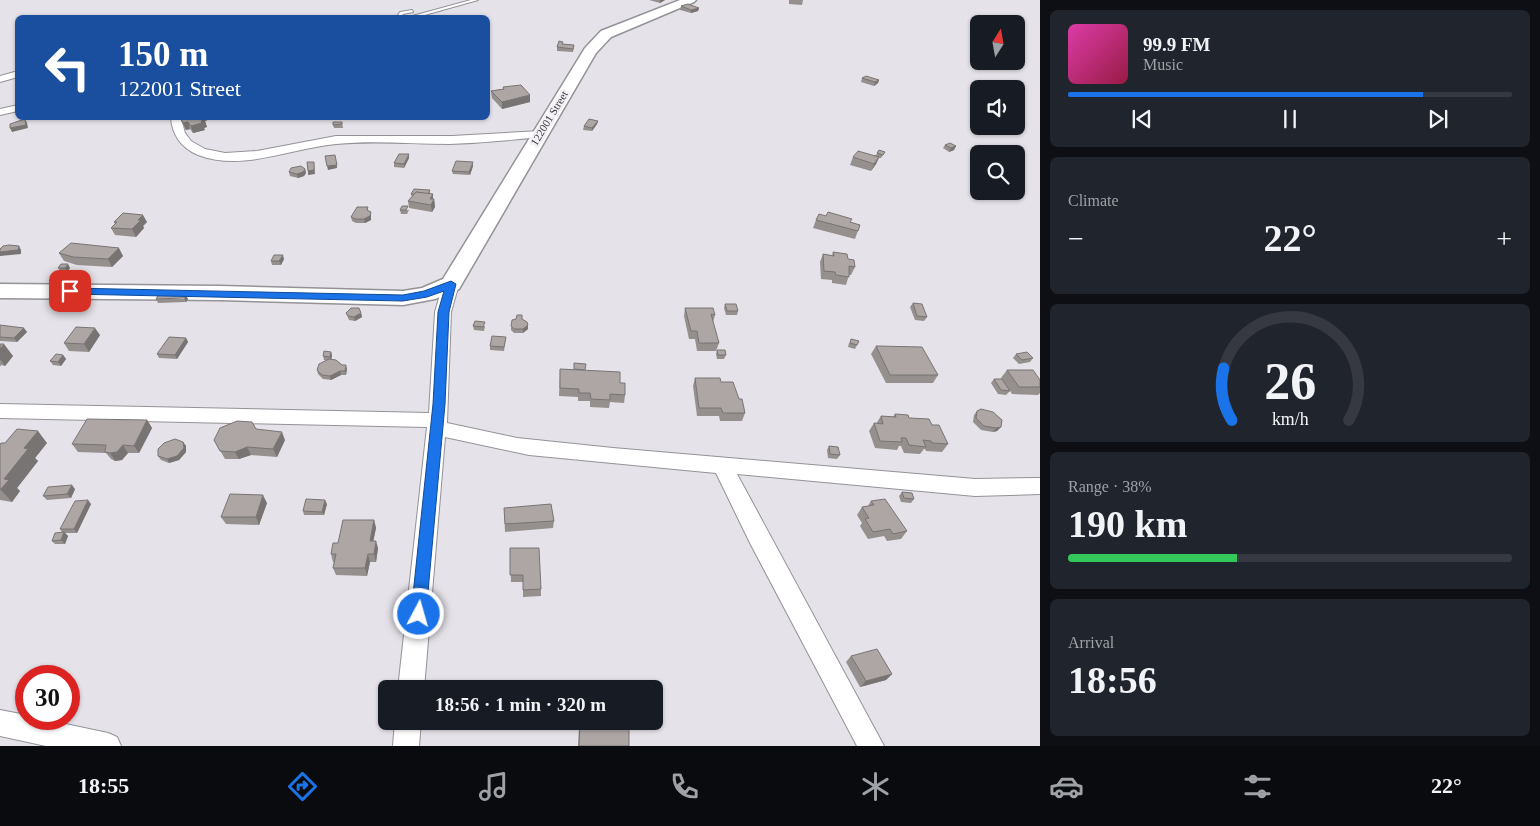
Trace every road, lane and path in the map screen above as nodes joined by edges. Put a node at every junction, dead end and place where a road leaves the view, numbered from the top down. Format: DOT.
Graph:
graph roads {
  1 [pos="476,0"];
  2 [pos="690,0"];
  3 [pos="429,6"];
  4 [pos="400,15"];
  5 [pos="418,15"];
  6 [pos="15,75"];
  7 [pos="0,79"];
  8 [pos="15,109"];
  9 [pos="0,112"];
  10 [pos="176,120"];
  11 [pos="541,134"];
  12 [pos="451,284"];
  13 [pos="0,290"];
  14 [pos="0,411"];
  15 [pos="437,424"];
  16 [pos="723,466"];
  17 [pos="1040,486"];
  18 [pos="412,680"];
  19 [pos="0,723"];
  20 [pos="407,730"];
  21 [pos="108,746"];
  22 [pos="406,746"];
  23 [pos="871,746"];
  1 -- 5 [label="lane"];
  2 -- 11 [label="street, 122001 Street"];
  3 -- 4 [label="lane"];
  6 -- 7 [label="street"];
  8 -- 9 [label="street"];
  10 -- 11 [label="street"];
  11 -- 12 [label="street, 122001 Street"];
  12 -- 13 [label="street"];
  12 -- 15 [label="street, 122001 Street"];
  14 -- 15 [label="street"];
  15 -- 16 [label="street"];
  15 -- 18 [label="street, 122001 Street"];
  16 -- 17 [label="street"];
  16 -- 23 [label="street"];
  19 -- 21 [label="street"];
  20 -- 22 [label="street"];
}
